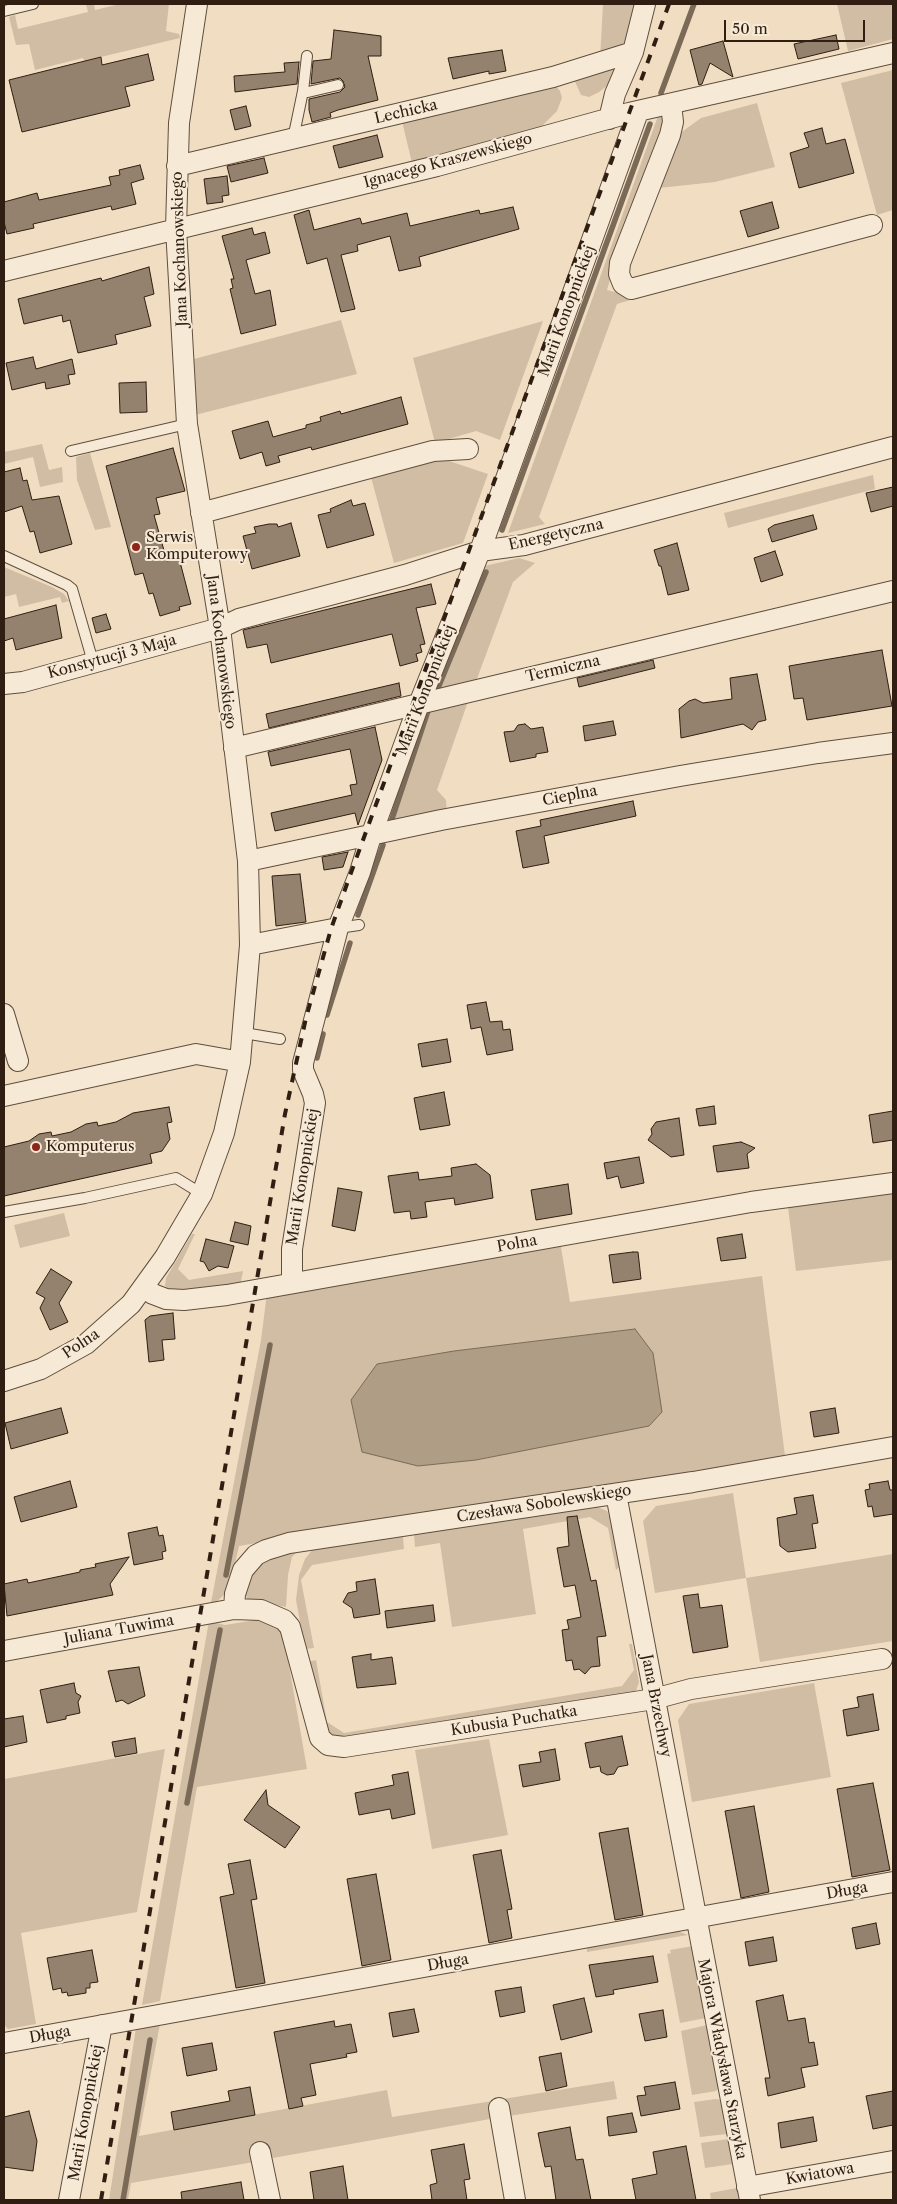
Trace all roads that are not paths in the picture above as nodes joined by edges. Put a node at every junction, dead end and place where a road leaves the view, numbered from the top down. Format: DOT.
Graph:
graph roads {
  1 [pos="33,4"];
  2 [pos="198,4"];
  3 [pos="645,4"];
  4 [pos="4,11"];
  5 [pos="633,52"];
  6 [pos="893,53"];
  7 [pos="306,56"];
  8 [pos="338,85"];
  9 [pos="303,91"];
  10 [pos="671,104"];
  11 [pos="638,112"];
  12 [pos="608,119"];
  13 [pos="293,138"];
  14 [pos="177,166"];
  15 [pos="872,225"];
  16 [pos="176,228"];
  17 [pos="4,270"];
  18 [pos="187,424"];
  19 [pos="893,447"];
  20 [pos="468,449"];
  21 [pos="70,451"];
  22 [pos="201,513"];
  23 [pos="480,551"];
  24 [pos="4,556"];
  25 [pos="893,591"];
  26 [pos="220,628"];
  27 [pos="93,662"];
  28 [pos="4,684"];
  29 [pos="419,704"];
  30 [pos="893,743"];
  31 [pos="234,748"];
  32 [pos="371,836"];
  33 [pos="248,861"];
  34 [pos="359,925"];
  35 [pos="338,928"];
  36 [pos="250,945"];
  37 [pos="4,1014"];
  38 [pos="244,1033"];
  39 [pos="280,1039"];
  40 [pos="18,1061"];
  41 [pos="235,1061"];
  42 [pos="4,1096"];
  43 [pos="893,1183"];
  44 [pos="202,1194"];
  45 [pos="4,1212"];
  46 [pos="292,1282"];
  47 [pos="144,1286"];
  48 [pos="4,1381"];
  49 [pos="893,1447"];
  50 [pos="616,1494"];
  51 [pos="234,1609"];
  52 [pos="4,1651"];
  53 [pos="882,1660"];
  54 [pos="654,1699"];
  55 [pos="893,1882"];
  56 [pos="695,1918"];
  57 [pos="102,2025"];
  58 [pos="4,2043"];
  59 [pos="499,2108"];
  60 [pos="260,2152"];
  61 [pos="893,2161"];
  62 [pos="749,2194"];
  63 [pos="70,2200"];
  64 [pos="270,2200"];
  65 [pos="515,2200"];
  1 -- 4 [label="lane"];
  2 -- 14 [label="street, Jana Kochanowskiego"];
  3 -- 5 [label="street"];
  5 -- 12 [label="street"];
  5 -- 13 [label="street, Lechicka"];
  6 -- 10 [label="street, Ignacego Kraszewskiego"];
  7 -- 9 [label="lane"];
  8 -- 9 [label="lane"];
  9 -- 13 [label="lane"];
  10 -- 11 [label="street, Ignacego Kraszewskiego"];
  10 -- 15 [label="street"];
  11 -- 12 [label="street, Ignacego Kraszewskiego"];
  11 -- 23 [label="street, Marii Konopnickiej"];
  12 -- 16 [label="street, Ignacego Kraszewskiego"];
  13 -- 14 [label="street, Lechicka"];
  14 -- 16 [label="street, Jana Kochanowskiego"];
  16 -- 17 [label="street, Ignacego Kraszewskiego"];
  16 -- 18 [label="street, Jana Kochanowskiego"];
  18 -- 21 [label="lane"];
  18 -- 22 [label="street, Jana Kochanowskiego"];
  19 -- 23 [label="street, Energetyczna"];
  20 -- 22 [label="street"];
  22 -- 26 [label="street, Jana Kochanowskiego"];
  23 -- 26 [label="street, Energetyczna"];
  23 -- 29 [label="street, Marii Konopnickiej"];
  24 -- 27 [label="lane"];
  25 -- 29 [label="street, Termiczna"];
  26 -- 27 [label="street, Konstytucji 3 Maja"];
  26 -- 31 [label="street, Jana Kochanowskiego"];
  27 -- 28 [label="street, Konstytucji 3 Maja"];
  29 -- 31 [label="street, Termiczna"];
  29 -- 32 [label="street, Marii Konopnickiej"];
  30 -- 32 [label="street, Cieplna"];
  31 -- 33 [label="street, Jana Kochanowskiego"];
  32 -- 33 [label="street, Cieplna"];
  32 -- 35 [label="street, Marii Konopnickiej"];
  33 -- 36 [label="street, Jana Kochanowskiego"];
  34 -- 35 [label="lane"];
  35 -- 36 [label="street"];
  35 -- 46 [label="street, Marii Konopnickiej"];
  36 -- 38 [label="street, Jana Kochanowskiego"];
  37 -- 40 [label="street"];
  38 -- 39 [label="lane"];
  38 -- 41 [label="street, Jana Kochanowskiego"];
  41 -- 42 [label="street"];
  41 -- 44 [label="street, Polna"];
  43 -- 46 [label="street, Polna"];
  44 -- 45 [label="lane"];
  44 -- 47 [label="street, Polna"];
  46 -- 47 [label="street, Polna"];
  47 -- 48 [label="street, Polna"];
  49 -- 50 [label="street, Czesława Sobolewskiego"];
  50 -- 51 [label="street, Czesława Sobolewskiego"];
  50 -- 54 [label="street, Jana Brzechwy"];
  51 -- 52 [label="street, Juliana Tuwima"];
  51 -- 54 [label="street, Kubusia Puchatka"];
  53 -- 54 [label="street, Kubusia Puchatka"];
  54 -- 56 [label="street, Jana Brzechwy"];
  55 -- 56 [label="street, Długa"];
  56 -- 57 [label="street, Długa"];
  56 -- 62 [label="street, Majora Władysława Starzyka"];
  57 -- 58 [label="street, Długa"];
  57 -- 63 [label="street, Marii Konopnickiej"];
  59 -- 65 [label="street"];
  60 -- 64 [label="street"];
  61 -- 62 [label="street, Kwiatowa"];
}
